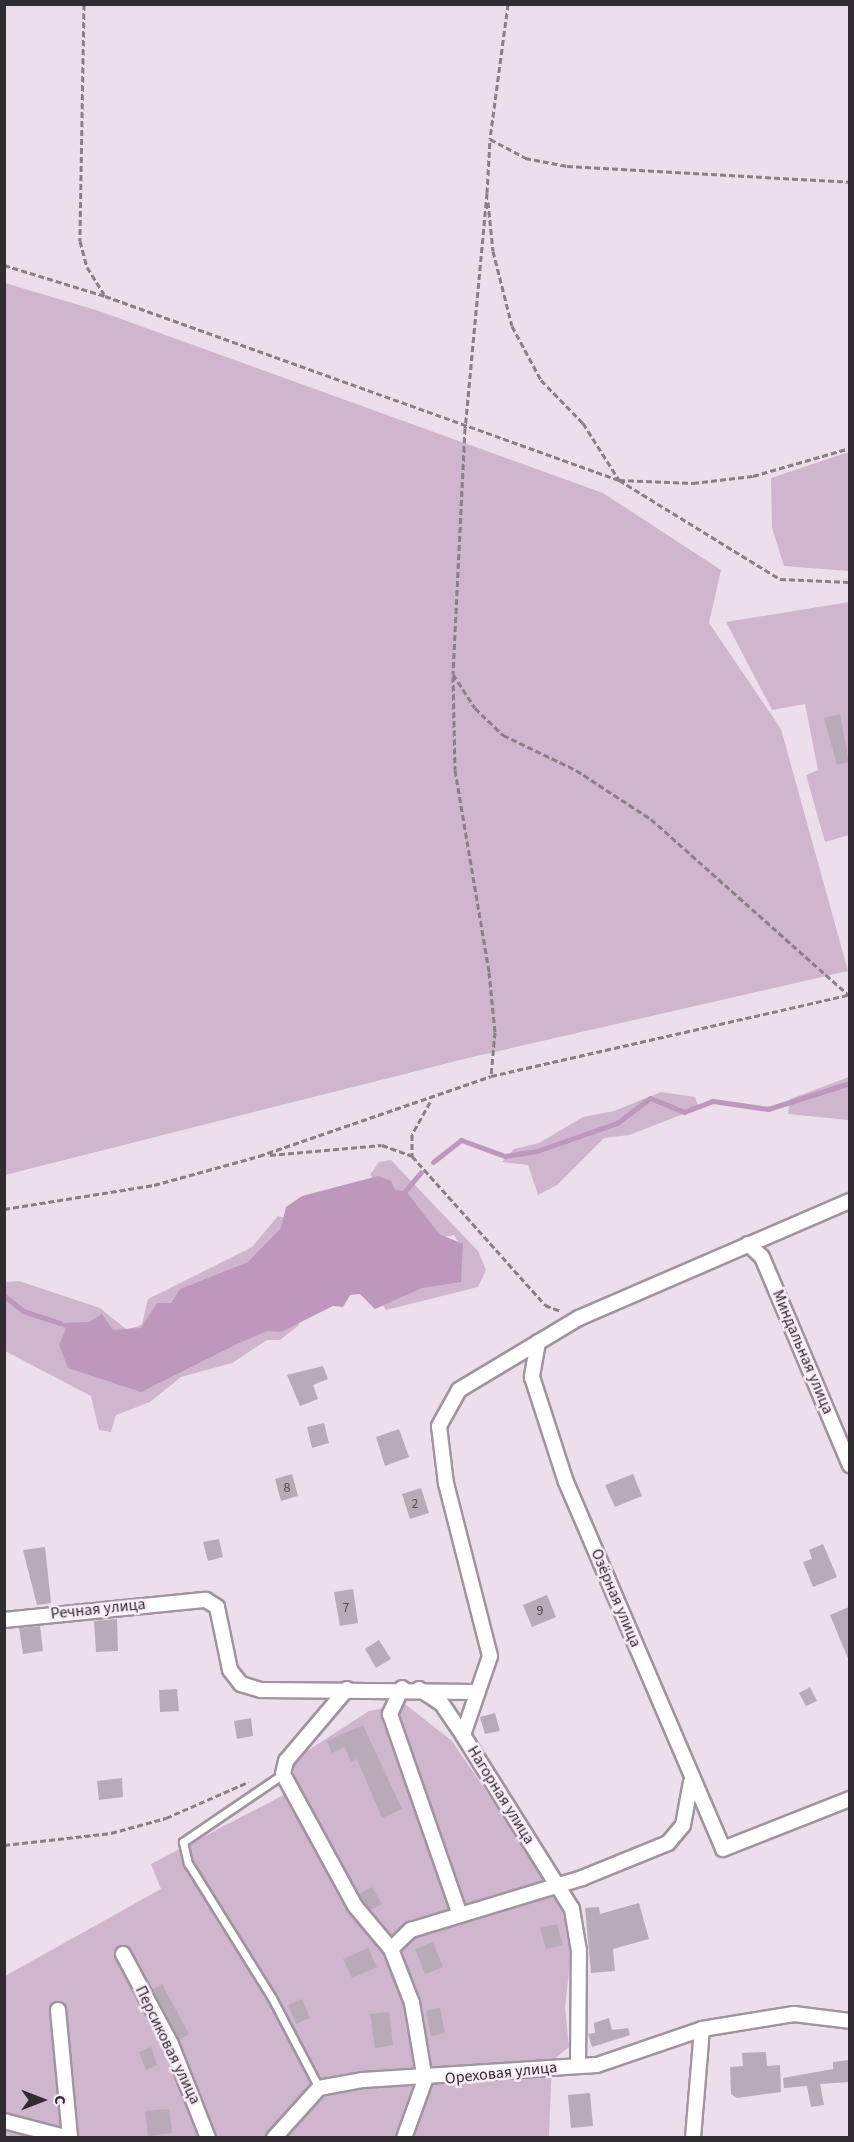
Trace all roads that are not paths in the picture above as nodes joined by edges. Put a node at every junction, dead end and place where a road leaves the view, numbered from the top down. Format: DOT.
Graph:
graph roads {
  1 [pos="849,1201"];
  2 [pos="748,1244"];
  3 [pos="538,1342"];
  4 [pos="849,1465"];
  5 [pos="4,1620"];
  6 [pos="402,1688"];
  7 [pos="417,1688"];
  8 [pos="346,1689"];
  9 [pos="476,1692"];
  10 [pos="463,1735"];
  11 [pos="283,1774"];
  12 [pos="691,1777"];
  13 [pos="849,1799"];
  14 [pos="557,1886"];
  15 [pos="460,1915"];
  16 [pos="391,1949"];
  17 [pos="123,1954"];
  18 [pos="58,2010"];
  19 [pos="849,2021"];
  20 [pos="702,2029"];
  21 [pos="578,2063"];
  22 [pos="425,2080"];
  23 [pos="319,2088"];
  24 [pos="298,2116"];
  25 [pos="4,2121"];
  26 [pos="70,2138"];
  27 [pos="208,2138"];
  28 [pos="274,2138"];
  29 [pos="294,2138"];
  30 [pos="404,2138"];
  31 [pos="693,2138"];
  1 -- 2 [label="street"];
  2 -- 3 [label="street"];
  2 -- 4 [label="street, Миндальная улица"];
  3 -- 9 [label="street, Нагорная улица"];
  3 -- 12 [label="street, Озёрная улица"];
  5 -- 8 [label="street, Речная улица"];
  6 -- 7 [label="street"];
  6 -- 8 [label="street"];
  6 -- 15 [label="street"];
  7 -- 9 [label="street"];
  7 -- 10 [label="street"];
  8 -- 11 [label="street"];
  9 -- 10 [label="street, Нагорная улица"];
  10 -- 14 [label="street, Нагорная улица"];
  11 -- 16 [label="street"];
  11 -- 23 [label="lane"];
  12 -- 13 [label="street, Озёрная улица"];
  12 -- 14 [label="street"];
  14 -- 15 [label="street"];
  14 -- 21 [label="street, Нагорная улица"];
  15 -- 16 [label="street"];
  16 -- 22 [label="street"];
  17 -- 27 [label="street, Персиковая улица"];
  18 -- 26 [label="street"];
  19 -- 20 [label="street, Ореховая улица"];
  20 -- 21 [label="street, Ореховая улица"];
  20 -- 31 [label="street"];
  21 -- 22 [label="street, Ореховая улица"];
  22 -- 23 [label="street, Ореховая улица"];
  22 -- 30 [label="street"];
  23 -- 24 [label="street"];
  24 -- 28 [label="street"];
  24 -- 29 [label="street"];
  25 -- 26 [label="street"];
}
